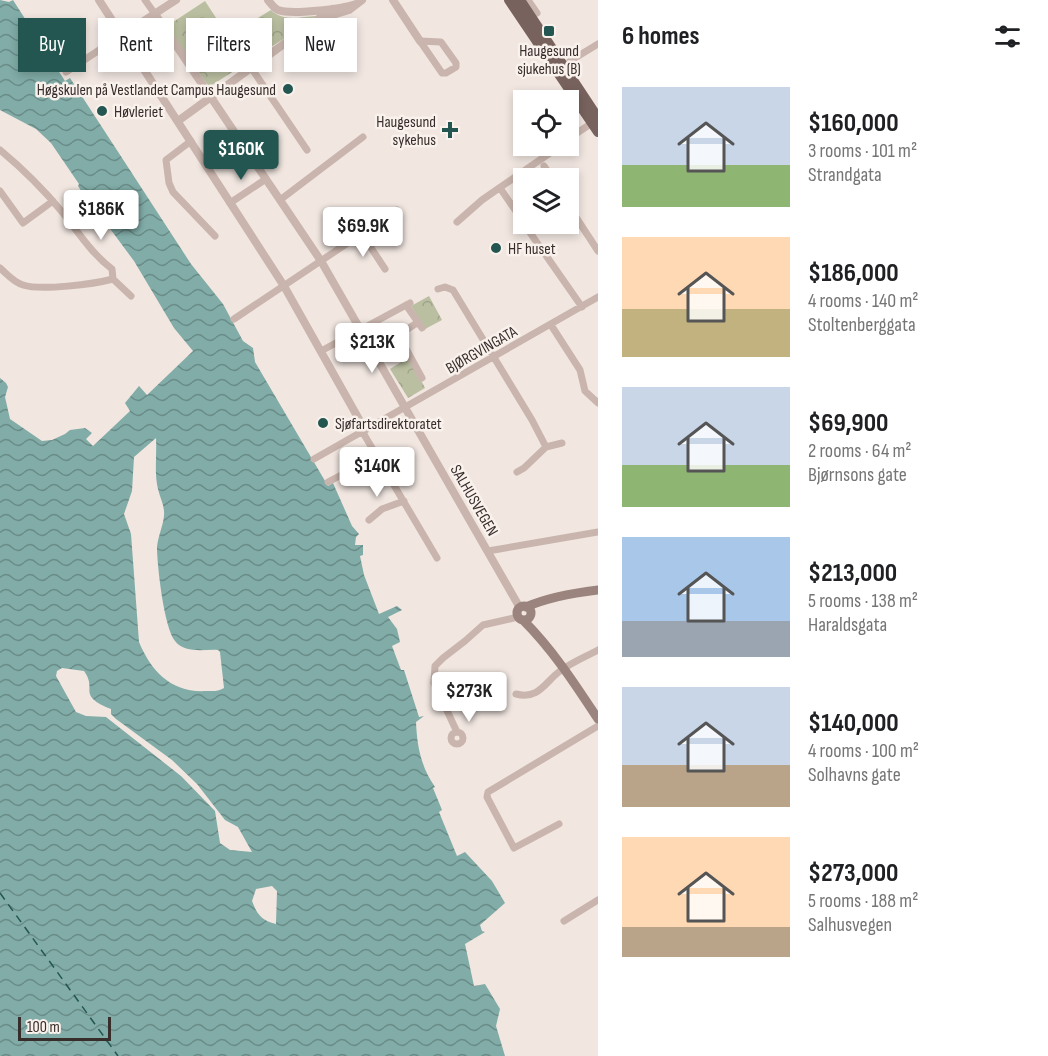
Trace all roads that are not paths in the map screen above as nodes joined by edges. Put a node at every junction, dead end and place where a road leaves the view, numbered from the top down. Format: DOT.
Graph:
graph roads {
  1 [pos="99,0"];
  2 [pos="146,0"];
  3 [pos="176,0"];
  4 [pos="268,0"];
  5 [pos="393,0"];
  6 [pos="509,0"];
  7 [pos="520,0"];
  8 [pos="528,0"];
  9 [pos="356,1"];
  10 [pos="335,6"];
  11 [pos="537,13"];
  12 [pos="155,14"];
  13 [pos="111,18"];
  14 [pos="149,18"];
  15 [pos="322,18"];
  16 [pos="420,41"];
  17 [pos="598,44"];
  18 [pos="570,61"];
  19 [pos="146,72"];
  20 [pos="248,72"];
  21 [pos="254,72"];
  22 [pos="212,97"];
  23 [pos="178,121"];
  24 [pos="597,123"];
  25 [pos="579,134"];
  26 [pos="363,137"];
  27 [pos="190,141"];
  28 [pos="0,150"];
  29 [pos="307,150"];
  30 [pos="546,156"];
  31 [pos="266,179"];
  32 [pos="500,188"];
  33 [pos="0,191"];
  34 [pos="280,200"];
  35 [pos="53,201"];
  36 [pos="230,203"];
  37 [pos="513,207"];
  38 [pos="397,210"];
  39 [pos="456,222"];
  40 [pos="579,222"];
  41 [pos="362,234"];
  42 [pos="532,234"];
  43 [pos="215,236"];
  44 [pos="598,251"];
  45 [pos="321,261"];
  46 [pos="0,267"];
  47 [pos="385,269"];
  48 [pos="113,279"];
  49 [pos="284,286"];
  50 [pos="438,289"];
  51 [pos="131,296"];
  52 [pos="598,297"];
  53 [pos="582,307"];
  54 [pos="234,319"];
  55 [pos="551,325"];
  56 [pos="361,329"];
  57 [pos="321,351"];
  58 [pos="494,357"];
  59 [pos="422,378"];
  60 [pos="598,403"];
  61 [pos="405,407"];
  62 [pos="364,431"];
  63 [pos="562,443"];
  64 [pos="546,447"];
  65 [pos="376,457"];
  66 [pos="314,459"];
  67 [pos="517,472"];
  68 [pos="328,482"];
  69 [pos="404,501"];
  70 [pos="369,520"];
  71 [pos="598,532"];
  72 [pos="488,552"];
  73 [pos="437,558"];
  74 [pos="598,590"];
  75 [pos="525,614"];
  76 [pos="598,650"];
  77 [pos="565,668"];
  78 [pos="516,694"];
  79 [pos="598,719"];
  80 [pos="598,726"];
  81 [pos="457,732"];
  82 [pos="559,824"];
  83 [pos="598,900"];
  84 [pos="564,921"];
  1 -- 13 [label="street"];
  2 -- 12 [label="street"];
  3 -- 12 [label="street"];
  4 -- 10 [label="street"];
  5 -- 16 [label="street"];
  6 -- 24 [label="main road"];
  7 -- 24 [label="main road"];
  8 -- 11 [label="street"];
  9 -- 10 [label="street"];
  9 -- 15 [label="street"];
  10 -- 15 [label="street"];
  12 -- 14 [label="street"];
  12 -- 22 [label="street, SALHUSVEGEN"];
  16 -- 16 [label="street"];
  17 -- 18 [label="street"];
  19 -- 23 [label="street"];
  20 -- 22 [label="street"];
  21 -- 29 [label="street"];
  22 -- 23 [label="street"];
  22 -- 31 [label="street, SALHUSVEGEN"];
  23 -- 27 [label="street"];
  24 -- 25 [label="street"];
  26 -- 34 [label="street"];
  27 -- 36 [label="street"];
  27 -- 43 [label="street"];
  28 -- 35 [label="street"];
  30 -- 32 [label="street"];
  31 -- 34 [label="street, SALHUSVEGEN"];
  31 -- 36 [label="street"];
  32 -- 37 [label="street"];
  32 -- 39 [label="street"];
  33 -- 35 [label="street"];
  34 -- 45 [label="street, SALHUSVEGEN"];
  35 -- 48 [label="street"];
  36 -- 49 [label="street"];
  38 -- 41 [label="street"];
  40 -- 44 [label="street"];
  41 -- 45 [label="street"];
  41 -- 47 [label="street"];
  42 -- 53 [label="street"];
  45 -- 49 [label="street"];
  45 -- 56 [label="street, SALHUSVEGEN"];
  46 -- 48 [label="street"];
  48 -- 51 [label="street"];
  49 -- 54 [label="street"];
  49 -- 57 [label="street"];
  50 -- 58 [label="street"];
  52 -- 53 [label="street, BJØRGVINGATA"];
  53 -- 55 [label="street, BJØRGVINGATA"];
  55 -- 58 [label="street, BJØRGVINGATA"];
  55 -- 60 [label="street"];
  56 -- 57 [label="street"];
  56 -- 59 [label="street"];
  56 -- 61 [label="street, SALHUSVEGEN"];
  57 -- 62 [label="street"];
  58 -- 61 [label="street, BJØRGVINGATA"];
  58 -- 64 [label="street"];
  61 -- 62 [label="street, BJØRGVINGATA"];
  61 -- 72 [label="street, SALHUSVEGEN"];
  62 -- 65 [label="street"];
  62 -- 66 [label="street, BJØRGVINGATA"];
  63 -- 64 [label="street"];
  64 -- 67 [label="street"];
  65 -- 68 [label="street"];
  65 -- 69 [label="street"];
  69 -- 70 [label="street"];
  69 -- 73 [label="street"];
  71 -- 72 [label="street"];
  72 -- 75 [label="street, SALHUSVEGEN"];
  74 -- 75 [label="main road"];
  75 -- 77 [label="main road, SALHUSVEGEN"];
  75 -- 81 [label="street"];
  76 -- 77 [label="street"];
  77 -- 78 [label="street"];
  77 -- 79 [label="main road, SALHUSVEGEN"];
  80 -- 82 [label="street"];
  83 -- 84 [label="street"];
}
